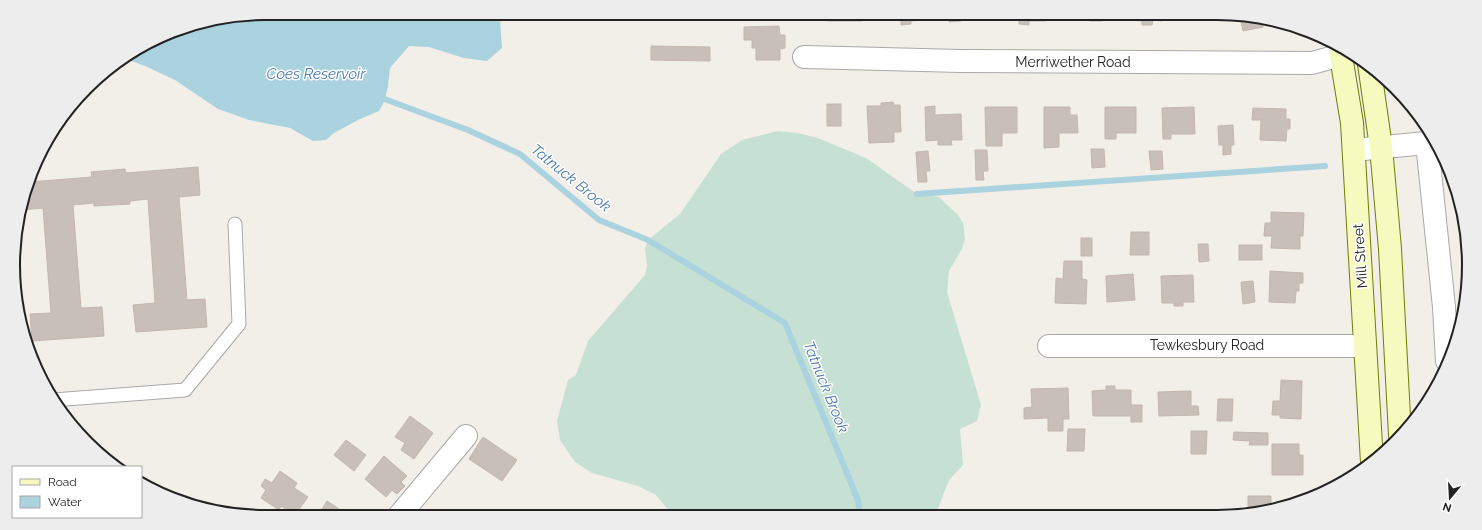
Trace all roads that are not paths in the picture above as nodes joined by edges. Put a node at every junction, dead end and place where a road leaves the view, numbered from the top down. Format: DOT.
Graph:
graph roads {
  1 [pos="1341,53"];
  2 [pos="804,57"];
  3 [pos="1371,74"];
  4 [pos="1429,142"];
  5 [pos="1381,147"];
  6 [pos="1433,149"];
  7 [pos="1354,150"];
  8 [pos="235,224"];
  9 [pos="1049,346"];
  10 [pos="1366,346"];
  11 [pos="1447,349"];
  12 [pos="60,399"];
  13 [pos="1400,428"];
  14 [pos="466,436"];
  15 [pos="1372,455"];
  16 [pos="404,510"];
  1 -- 2 [label="street, Merriwether Road"];
  1 -- 7 [label="main road, Mill Street"];
  3 -- 5 [label="main road"];
  4 -- 5 [label="street"];
  5 -- 7 [label="street"];
  5 -- 13 [label="main road"];
  6 -- 11 [label="street"];
  7 -- 10 [label="main road, Mill Street"];
  8 -- 12 [label="lane"];
  9 -- 10 [label="street, Tewkesbury Road"];
  10 -- 15 [label="main road, Mill Street"];
  14 -- 16 [label="street"];
}
